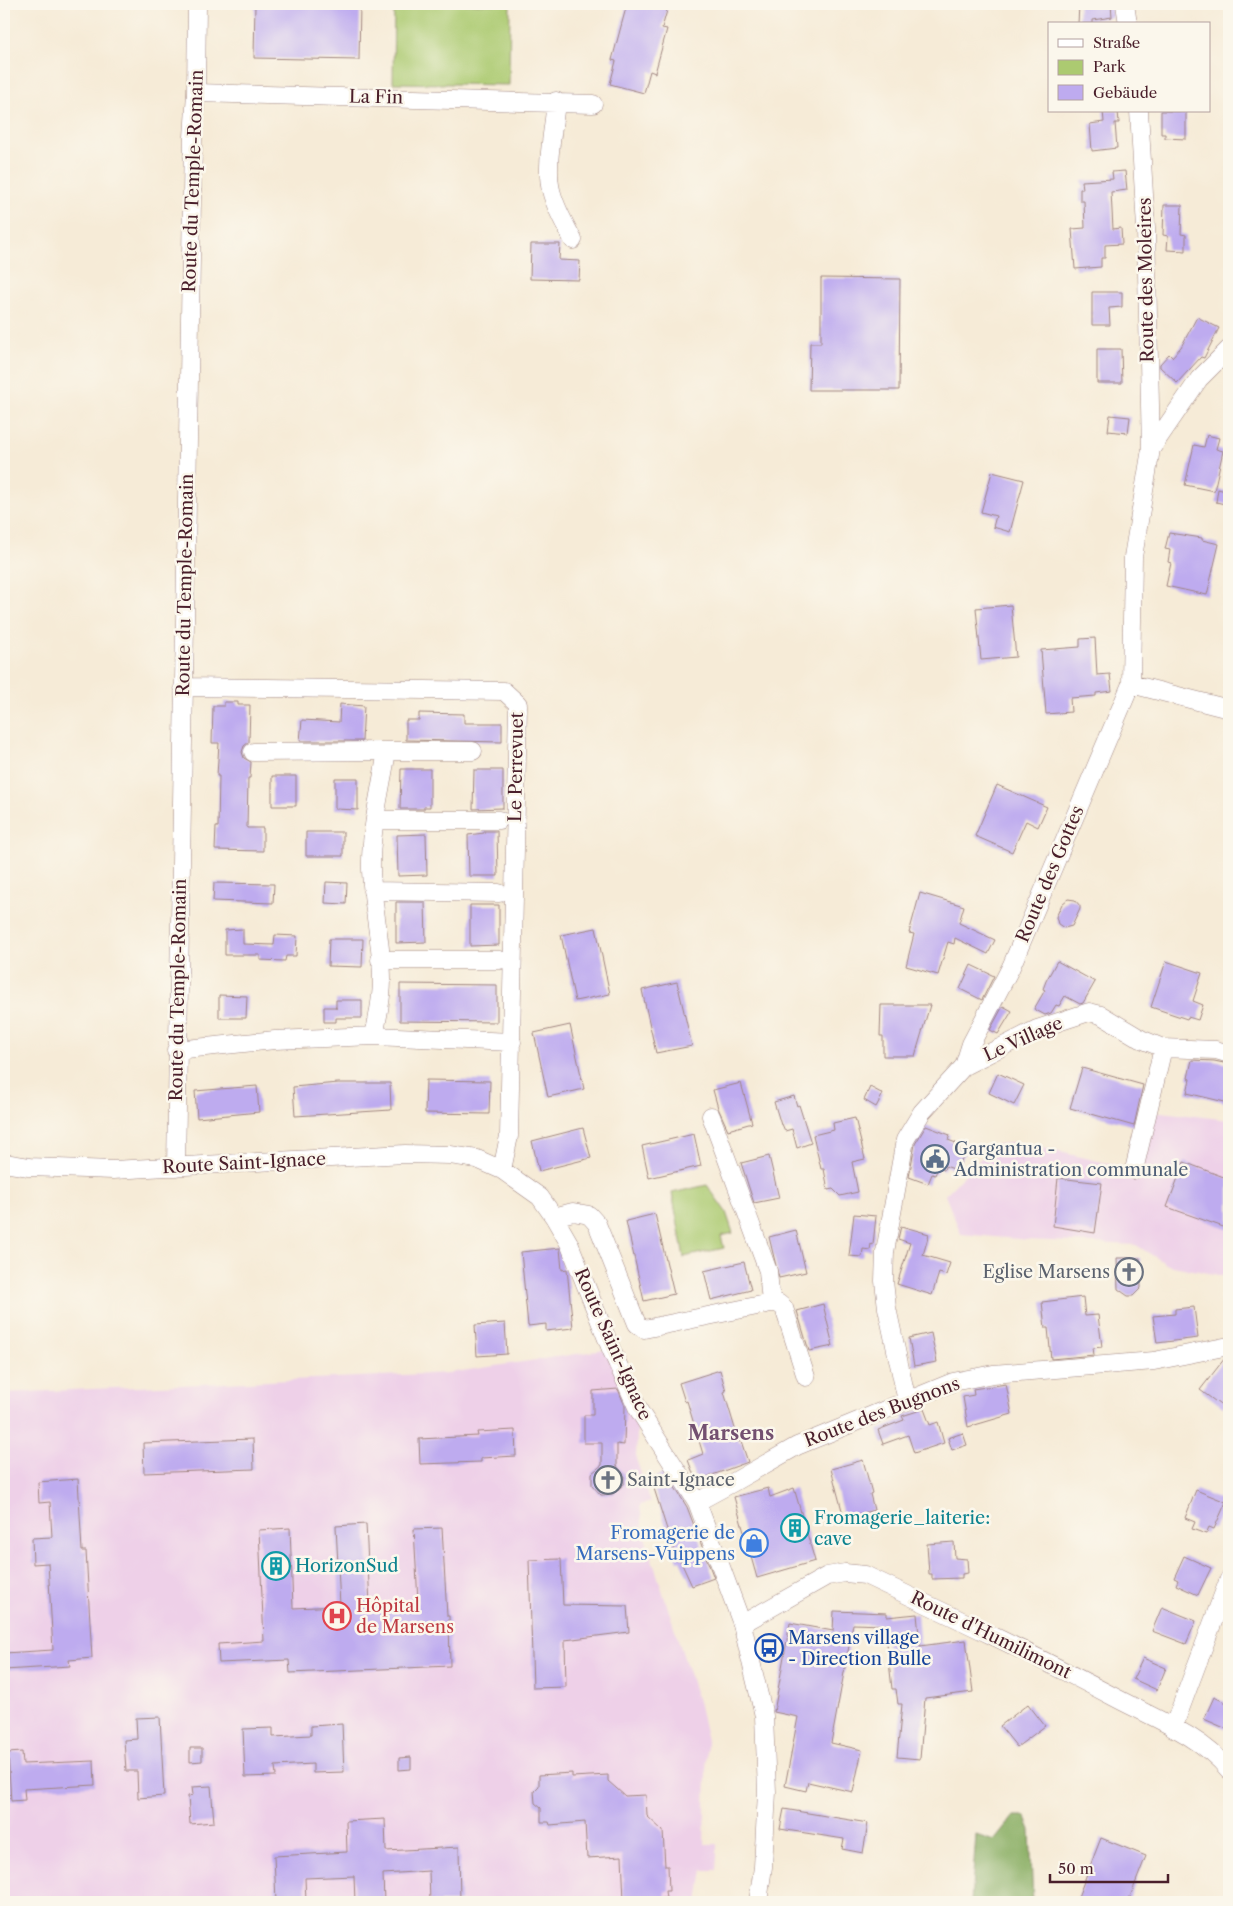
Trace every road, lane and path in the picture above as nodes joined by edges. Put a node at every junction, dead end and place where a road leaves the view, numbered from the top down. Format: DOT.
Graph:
graph roads {
  1 [pos="197,4"];
  2 [pos="1125,4"];
  3 [pos="1128,22"];
  4 [pos="196,93"];
  5 [pos="556,101"];
  6 [pos="593,104"];
  7 [pos="1139,112"];
  8 [pos="573,240"];
  9 [pos="1229,349"];
  10 [pos="1151,448"];
  11 [pos="1131,684"];
  12 [pos="183,687"];
  13 [pos="1229,709"];
  14 [pos="386,751"];
  15 [pos="473,751"];
  16 [pos="253,752"];
  17 [pos="376,820"];
  18 [pos="499,820"];
  19 [pos="372,891"];
  20 [pos="499,893"];
  21 [pos="380,960"];
  22 [pos="500,960"];
  23 [pos="374,1036"];
  24 [pos="512,1042"];
  25 [pos="1163,1048"];
  26 [pos="176,1050"];
  27 [pos="1229,1054"];
  28 [pos="964,1066"];
  29 [pos="711,1116"];
  30 [pos="4,1163"];
  31 [pos="176,1167"];
  32 [pos="502,1170"];
  33 [pos="1134,1170"];
  34 [pos="554,1217"];
  35 [pos="771,1303"];
  36 [pos="1229,1346"];
  37 [pos="806,1377"];
  38 [pos="907,1401"];
  39 [pos="697,1502"];
  40 [pos="1229,1579"];
  41 [pos="742,1624"];
  42 [pos="1173,1728"];
  43 [pos="1229,1770"];
  44 [pos="758,1902"];
  1 -- 4 [label="street, Route du Temple-Romain"];
  2 -- 3 [label="street"];
  4 -- 5 [label="street, La Fin"];
  4 -- 12 [label="street, Route du Temple-Romain"];
  5 -- 6 [label="street, La Fin"];
  5 -- 8 [label="street"];
  7 -- 10 [label="street, Route des Moleires"];
  9 -- 10 [label="street, Route des Gottes"];
  10 -- 11 [label="street, Route des Gottes"];
  11 -- 13 [label="street"];
  11 -- 28 [label="street, Route des Gottes"];
  12 -- 24 [label="street, Le Perrevuet"];
  12 -- 26 [label="street, Route du Temple-Romain"];
  14 -- 15 [label="street"];
  14 -- 16 [label="street"];
  14 -- 17 [label="street"];
  17 -- 18 [label="street"];
  17 -- 19 [label="street"];
  19 -- 20 [label="street"];
  19 -- 21 [label="street"];
  21 -- 22 [label="street"];
  21 -- 23 [label="street"];
  23 -- 24 [label="street"];
  23 -- 26 [label="street"];
  24 -- 32 [label="street, Le Perrevuet"];
  25 -- 27 [label="street, Le Village"];
  25 -- 28 [label="street, Le Village"];
  25 -- 33 [label="street"];
  26 -- 31 [label="street, Route du Temple-Romain"];
  28 -- 38 [label="street, Route des Gottes"];
  29 -- 35 [label="street"];
  30 -- 31 [label="street, Route Saint-Ignace"];
  31 -- 32 [label="street, Route Saint-Ignace"];
  32 -- 34 [label="street, Route Saint-Ignace"];
  34 -- 35 [label="street, Route Saint-Ignace"];
  34 -- 39 [label="street, Route Saint-Ignace"];
  35 -- 37 [label="street"];
  36 -- 38 [label="street, Route des Bugnons"];
  38 -- 39 [label="street, Route des Bugnons"];
  39 -- 41 [label="street, Route Saint-Ignace"];
  40 -- 42 [label="street"];
  41 -- 42 [label="street, Route d'Humilimont"];
  41 -- 44 [label="street, Route Saint-Ignace"];
  42 -- 43 [label="street, Route d'Humilimont"];
}
